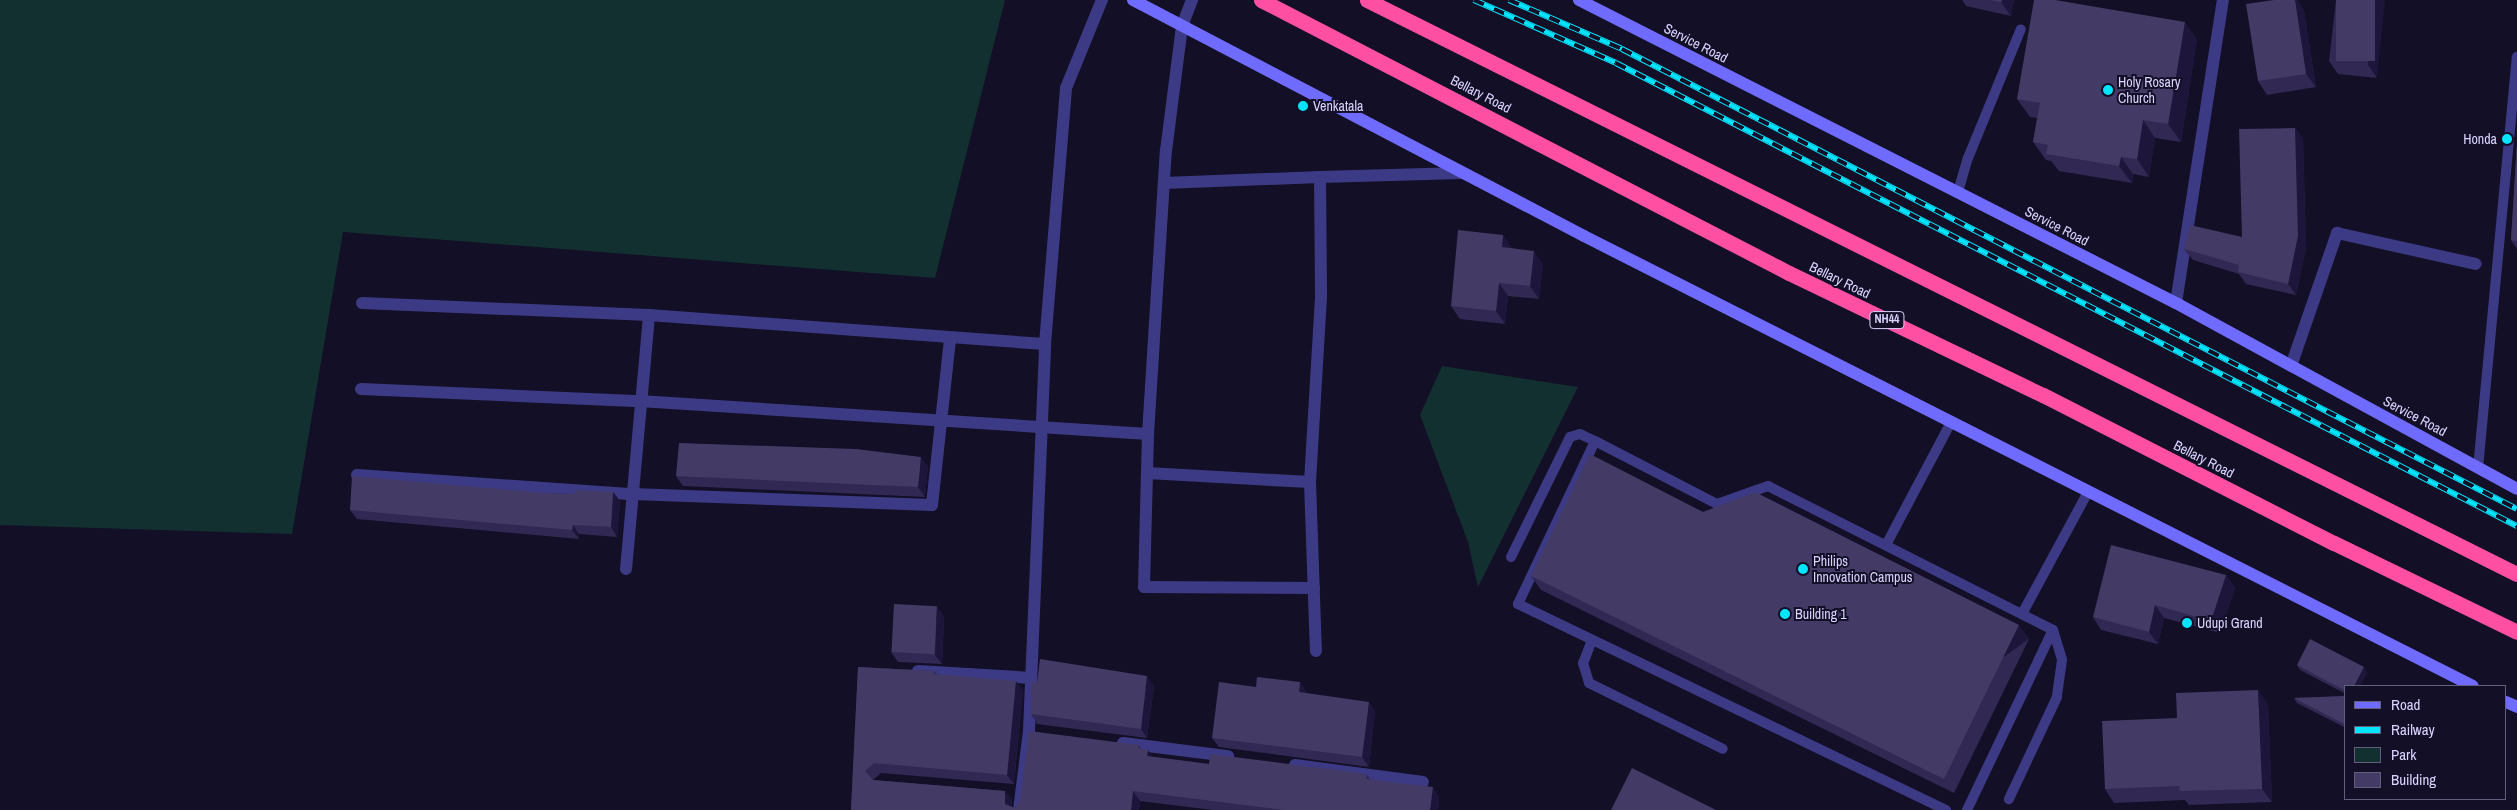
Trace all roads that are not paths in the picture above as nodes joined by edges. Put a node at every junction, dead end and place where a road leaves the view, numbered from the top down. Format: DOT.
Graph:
graph roads {
  1 [pos="1102,0"];
  2 [pos="1133,0"];
  3 [pos="1192,0"];
  4 [pos="1261,0"];
  5 [pos="1367,0"];
  6 [pos="1578,0"];
  7 [pos="2223,0"];
  8 [pos="1182,26"];
  9 [pos="2021,29"];
  10 [pos="2517,57"];
  11 [pos="1462,173"];
  12 [pos="1320,177"];
  13 [pos="1164,183"];
  14 [pos="1958,192"];
  15 [pos="2476,264"];
  16 [pos="362,303"];
  17 [pos="2176,303"];
  18 [pos="649,315"];
  19 [pos="950,338"];
  20 [pos="1045,344"];
  21 [pos="2291,366"];
  22 [pos="361,389"];
  23 [pos="640,401"];
  24 [pos="942,422"];
  25 [pos="1952,422"];
  26 [pos="1043,429"];
  27 [pos="1148,434"];
  28 [pos="1595,442"];
  29 [pos="2478,468"];
  30 [pos="1147,473"];
  31 [pos="357,475"];
  32 [pos="1310,482"];
  33 [pos="2517,489"];
  34 [pos="2088,492"];
  35 [pos="632,494"];
  36 [pos="1886,546"];
  37 [pos="1512,557"];
  38 [pos="626,569"];
  39 [pos="2517,574"];
  40 [pos="1314,588"];
  41 [pos="2022,614"];
  42 [pos="2053,630"];
  43 [pos="2517,632"];
  44 [pos="1592,640"];
  45 [pos="1316,651"];
  46 [pos="908,671"];
  47 [pos="1031,678"];
  48 [pos="2470,685"];
  49 [pos="1108,741"];
  50 [pos="1723,750"];
  51 [pos="1246,759"];
  52 [pos="1285,764"];
  53 [pos="1423,782"];
  54 [pos="2009,799"];
  55 [pos="1019,810"];
  56 [pos="1946,810"];
  57 [pos="1967,810"];
  1 -- 20 [label="street"];
  2 -- 8 [label="main road"];
  3 -- 8 [label="street"];
  4 -- 43 [label="highway, Bellary Road / NH44"];
  5 -- 39 [label="highway"];
  6 -- 14 [label="main road, Service Road"];
  7 -- 17 [label="street"];
  8 -- 11 [label="main road"];
  8 -- 13 [label="street"];
  9 -- 14 [label="lane"];
  10 -- 29 [label="lane"];
  11 -- 12 [label="street"];
  11 -- 25 [label="main road"];
  12 -- 13 [label="street"];
  12 -- 32 [label="street"];
  13 -- 27 [label="street"];
  14 -- 17 [label="main road, Service Road"];
  15 -- 21 [label="street"];
  16 -- 18 [label="street"];
  17 -- 21 [label="main road, Service Road"];
  18 -- 19 [label="street"];
  18 -- 23 [label="street"];
  19 -- 20 [label="street"];
  19 -- 24 [label="street"];
  20 -- 26 [label="street"];
  21 -- 29 [label="main road, Service Road"];
  22 -- 23 [label="street"];
  23 -- 24 [label="street"];
  23 -- 35 [label="street"];
  24 -- 26 [label="street"];
  24 -- 35 [label="street"];
  25 -- 34 [label="main road"];
  25 -- 36 [label="lane"];
  26 -- 27 [label="street"];
  26 -- 47 [label="street"];
  27 -- 30 [label="street"];
  28 -- 36 [label="lane"];
  28 -- 37 [label="lane"];
  28 -- 44 [label="lane"];
  29 -- 33 [label="main road, Service Road"];
  30 -- 32 [label="street"];
  30 -- 40 [label="street"];
  31 -- 35 [label="street"];
  32 -- 40 [label="street"];
  34 -- 41 [label="lane"];
  34 -- 48 [label="main road"];
  35 -- 38 [label="street"];
  36 -- 41 [label="lane"];
  40 -- 45 [label="street"];
  41 -- 42 [label="lane"];
  42 -- 54 [label="lane"];
  42 -- 57 [label="lane"];
  44 -- 50 [label="lane"];
  44 -- 56 [label="lane"];
  46 -- 47 [label="street"];
  47 -- 55 [label="street"];
  49 -- 51 [label="street"];
  52 -- 53 [label="street"];
}
